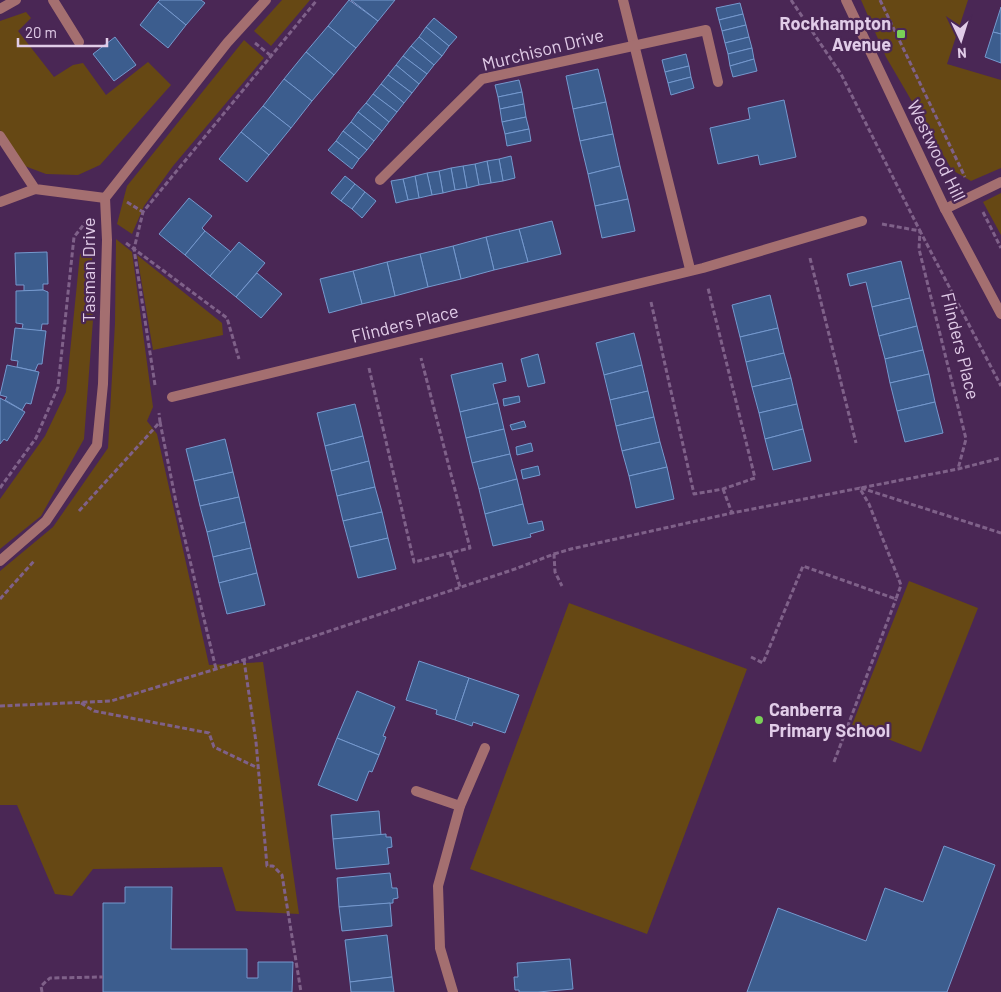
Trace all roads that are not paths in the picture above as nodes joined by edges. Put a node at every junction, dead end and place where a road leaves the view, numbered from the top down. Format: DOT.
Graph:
graph roads {
  1 [pos="16,0"];
  2 [pos="53,0"];
  3 [pos="266,0"];
  4 [pos="623,0"];
  5 [pos="846,0"];
  6 [pos="0,9"];
  7 [pos="79,42"];
  8 [pos="633,45"];
  9 [pos="718,82"];
  10 [pos="0,136"];
  11 [pos="380,180"];
  12 [pos="1001,182"];
  13 [pos="34,188"];
  14 [pos="105,198"];
  15 [pos="0,202"];
  16 [pos="945,208"];
  17 [pos="862,221"];
  18 [pos="690,269"];
  19 [pos="1001,314"];
  20 [pos="172,397"];
  21 [pos="0,561"];
  22 [pos="485,748"];
  23 [pos="416,791"];
  24 [pos="460,806"];
  25 [pos="453,992"];
  1 -- 6 [label="street"];
  2 -- 7 [label="street"];
  3 -- 14 [label="street, Tasman Drive"];
  4 -- 8 [label="street"];
  5 -- 16 [label="street, Westwood Hill"];
  8 -- 9 [label="street, Murchison Drive"];
  8 -- 11 [label="street, Murchison Drive"];
  8 -- 18 [label="street"];
  10 -- 13 [label="street"];
  12 -- 16 [label="street"];
  13 -- 14 [label="street"];
  13 -- 15 [label="street"];
  14 -- 21 [label="street, Tasman Drive"];
  16 -- 19 [label="street, Westwood Hill"];
  17 -- 18 [label="street, Flinders Place"];
  18 -- 20 [label="street, Flinders Place"];
  22 -- 24 [label="street"];
  23 -- 24 [label="street"];
  24 -- 25 [label="street"];
}
